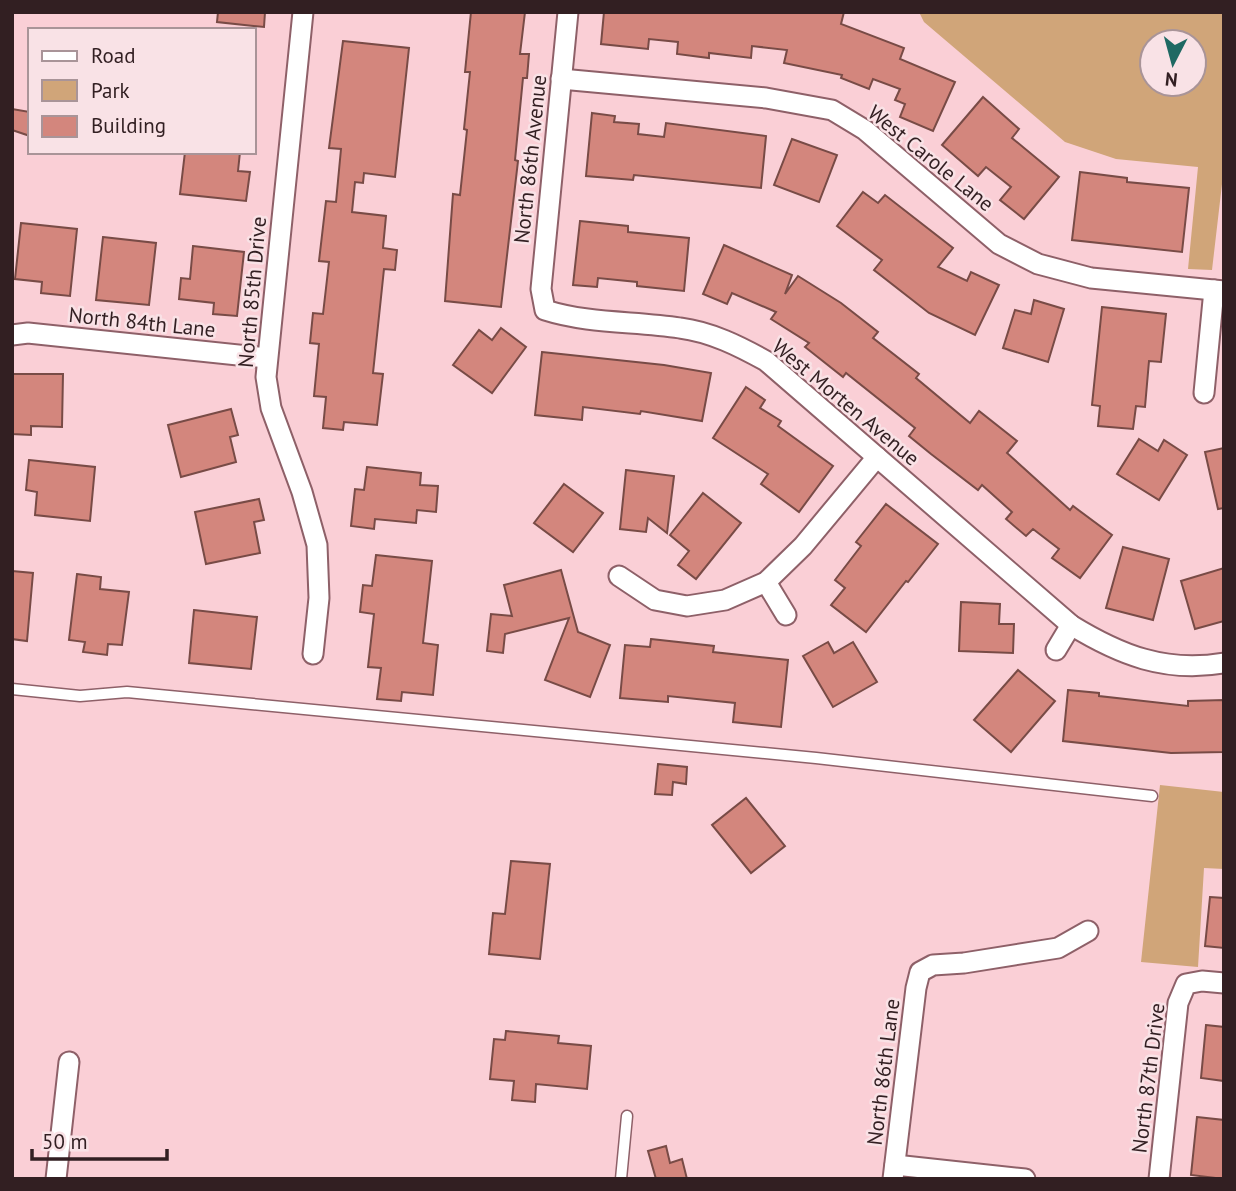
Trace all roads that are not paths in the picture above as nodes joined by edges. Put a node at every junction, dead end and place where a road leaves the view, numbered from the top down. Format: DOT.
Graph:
graph roads {
  1 [pos="303,12"];
  2 [pos="568,12"];
  3 [pos="561,79"];
  4 [pos="1219,291"];
  5 [pos="545,310"];
  6 [pos="12,335"];
  7 [pos="267,359"];
  8 [pos="1204,393"];
  9 [pos="877,457"];
  10 [pos="619,576"];
  11 [pos="766,582"];
  12 [pos="786,615"];
  13 [pos="1071,625"];
  14 [pos="1056,650"];
  15 [pos="313,654"];
  16 [pos="1224,663"];
  17 [pos="12,689"];
  18 [pos="1152,796"];
  19 [pos="1088,930"];
  20 [pos="1224,983"];
  21 [pos="69,1062"];
  22 [pos="627,1116"];
  23 [pos="894,1172"];
  24 [pos="56,1179"];
  25 [pos="621,1179"];
  26 [pos="1025,1179"];
  27 [pos="1159,1179"];
  1 -- 7 [label="street, North 85th Drive"];
  2 -- 3 [label="street, North 86th Avenue"];
  3 -- 4 [label="street, West Carole Lane"];
  3 -- 5 [label="street, North 86th Avenue"];
  4 -- 8 [label="street"];
  5 -- 9 [label="street, West Morten Avenue"];
  6 -- 7 [label="street, North 84th Lane"];
  7 -- 15 [label="street, North 85th Drive"];
  9 -- 11 [label="street"];
  9 -- 13 [label="street, West Morten Avenue"];
  10 -- 11 [label="street"];
  11 -- 12 [label="street"];
  13 -- 14 [label="street"];
  13 -- 16 [label="street, West Morten Avenue"];
  17 -- 18 [label="lane"];
  19 -- 23 [label="street, North 86th Lane"];
  20 -- 27 [label="street, North 87th Drive"];
  21 -- 24 [label="street"];
  22 -- 25 [label="lane"];
  23 -- 26 [label="street"];
}
